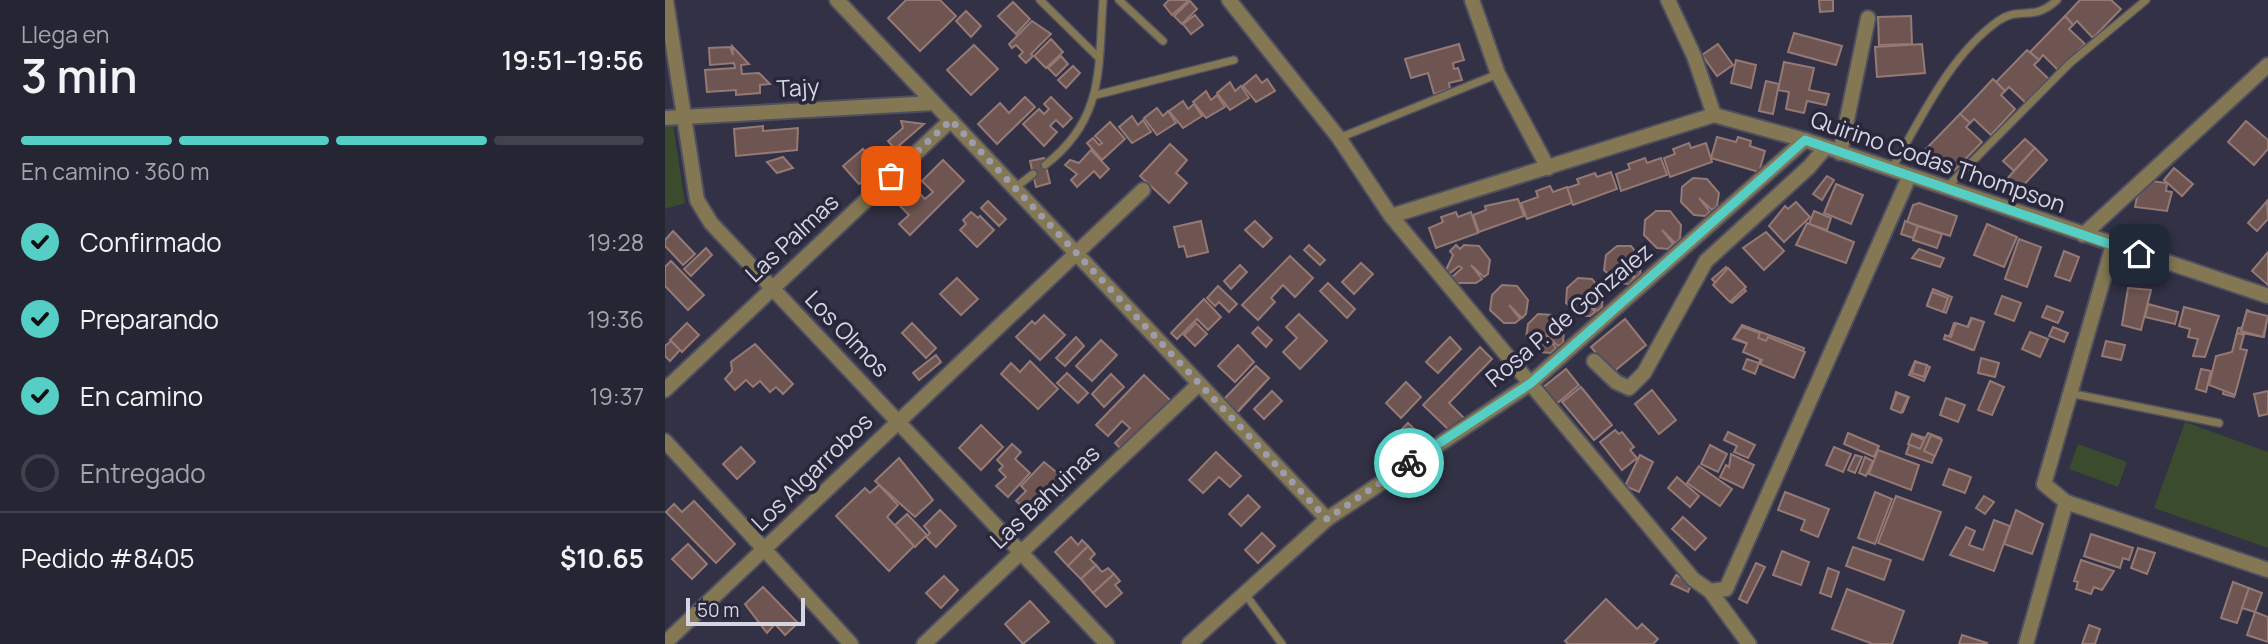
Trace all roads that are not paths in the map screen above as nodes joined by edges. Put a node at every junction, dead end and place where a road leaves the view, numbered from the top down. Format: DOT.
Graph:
graph roads {
  1 [pos="666,0"];
  2 [pos="837,0"];
  3 [pos="1040,0"];
  4 [pos="1103,0"];
  5 [pos="1119,0"];
  6 [pos="1229,0"];
  7 [pos="1472,0"];
  8 [pos="1668,0"];
  9 [pos="2057,0"];
  10 [pos="2145,0"];
  11 [pos="1868,18"];
  12 [pos="1163,41"];
  13 [pos="1098,57"];
  14 [pos="1234,60"];
  15 [pos="2268,65"];
  16 [pos="1498,74"];
  17 [pos="1095,95"];
  18 [pos="934,103"];
  19 [pos="1714,115"];
  20 [pos="682,117"];
  21 [pos="665,118"];
  22 [pos="951,120"];
  23 [pos="1339,138"];
  24 [pos="1805,140"];
  25 [pos="1826,147"];
  26 [pos="1840,153"];
  27 [pos="1045,164"];
  28 [pos="1548,168"];
  29 [pos="1890,170"];
  30 [pos="1033,174"];
  31 [pos="1909,177"];
  32 [pos="1016,187"];
  33 [pos="1944,189"];
  34 [pos="1143,190"];
  35 [pos="1391,216"];
  36 [pos="2084,235"];
  37 [pos="2113,245"];
  38 [pos="1076,253"];
  39 [pos="771,288"];
  40 [pos="2268,296"];
  41 [pos="1594,361"];
  42 [pos="1531,383"];
  43 [pos="1199,384"];
  44 [pos="665,390"];
  45 [pos="2069,393"];
  46 [pos="899,421"];
  47 [pos="2219,422"];
  48 [pos="665,441"];
  49 [pos="2066,502"];
  50 [pos="1327,519"];
  51 [pos="765,548"];
  52 [pos="1019,552"];
  53 [pos="2268,570"];
  54 [pos="1710,591"];
  55 [pos="1244,594"];
  56 [pos="665,643"];
  57 [pos="851,644"];
  58 [pos="924,644"];
  59 [pos="1107,644"];
  60 [pos="1189,644"];
  61 [pos="1282,644"];
  62 [pos="1749,644"];
  63 [pos="2026,644"];
  1 -- 20 [label="street, Los Olmos"];
  2 -- 18 [label="street"];
  3 -- 13 [label="lane"];
  4 -- 13 [label="lane"];
  5 -- 12 [label="lane"];
  6 -- 23 [label="street"];
  7 -- 16 [label="street"];
  8 -- 19 [label="street"];
  9 -- 29 [label="lane"];
  10 -- 33 [label="lane"];
  11 -- 26 [label="street"];
  13 -- 17 [label="lane"];
  14 -- 17 [label="lane"];
  15 -- 36 [label="street"];
  16 -- 23 [label="lane"];
  16 -- 28 [label="street"];
  17 -- 27 [label="lane"];
  18 -- 20 [label="street, Tajy"];
  18 -- 22 [label="street"];
  19 -- 24 [label="street, Quirino Codas Thompson"];
  19 -- 28 [label="street"];
  20 -- 21 [label="street, Tajy"];
  20 -- 39 [label="street, Los Olmos"];
  22 -- 32 [label="street"];
  22 -- 39 [label="street, Las Palmas"];
  23 -- 35 [label="street"];
  24 -- 25 [label="street, Quirino Codas Thompson"];
  24 -- 42 [label="street, Rosa P. de Gonzalez"];
  25 -- 26 [label="street, Quirino Codas Thompson"];
  25 -- 41 [label="street"];
  26 -- 29 [label="street, Quirino Codas Thompson"];
  28 -- 35 [label="street"];
  29 -- 31 [label="street, Quirino Codas Thompson"];
  30 -- 32 [label="lane"];
  31 -- 33 [label="street, Quirino Codas Thompson"];
  31 -- 54 [label="street"];
  32 -- 38 [label="street"];
  33 -- 36 [label="street, Quirino Codas Thompson"];
  34 -- 38 [label="street, Los Algarrobos"];
  35 -- 42 [label="street"];
  36 -- 37 [label="street, Quirino Codas Thompson"];
  37 -- 40 [label="street, Quirino Codas Thompson"];
  37 -- 45 [label="street"];
  38 -- 43 [label="street"];
  38 -- 46 [label="street, Los Algarrobos"];
  39 -- 44 [label="street, Las Palmas"];
  39 -- 46 [label="street, Los Olmos"];
  42 -- 50 [label="street, Rosa P. de Gonzalez"];
  42 -- 54 [label="street"];
  43 -- 50 [label="street"];
  43 -- 52 [label="street, Las Bahuinas"];
  45 -- 47 [label="lane"];
  45 -- 49 [label="street"];
  46 -- 51 [label="street, Los Algarrobos"];
  46 -- 52 [label="street, Los Olmos"];
  48 -- 51 [label="street"];
  49 -- 53 [label="street"];
  49 -- 63 [label="street"];
  50 -- 55 [label="street, Rosa P. de Gonzalez"];
  51 -- 56 [label="street, Los Algarrobos"];
  51 -- 57 [label="street"];
  52 -- 58 [label="street, Las Bahuinas"];
  52 -- 59 [label="street, Los Olmos"];
  54 -- 62 [label="street"];
  55 -- 60 [label="street, Rosa P. de Gonzalez"];
  55 -- 61 [label="lane"];
}
